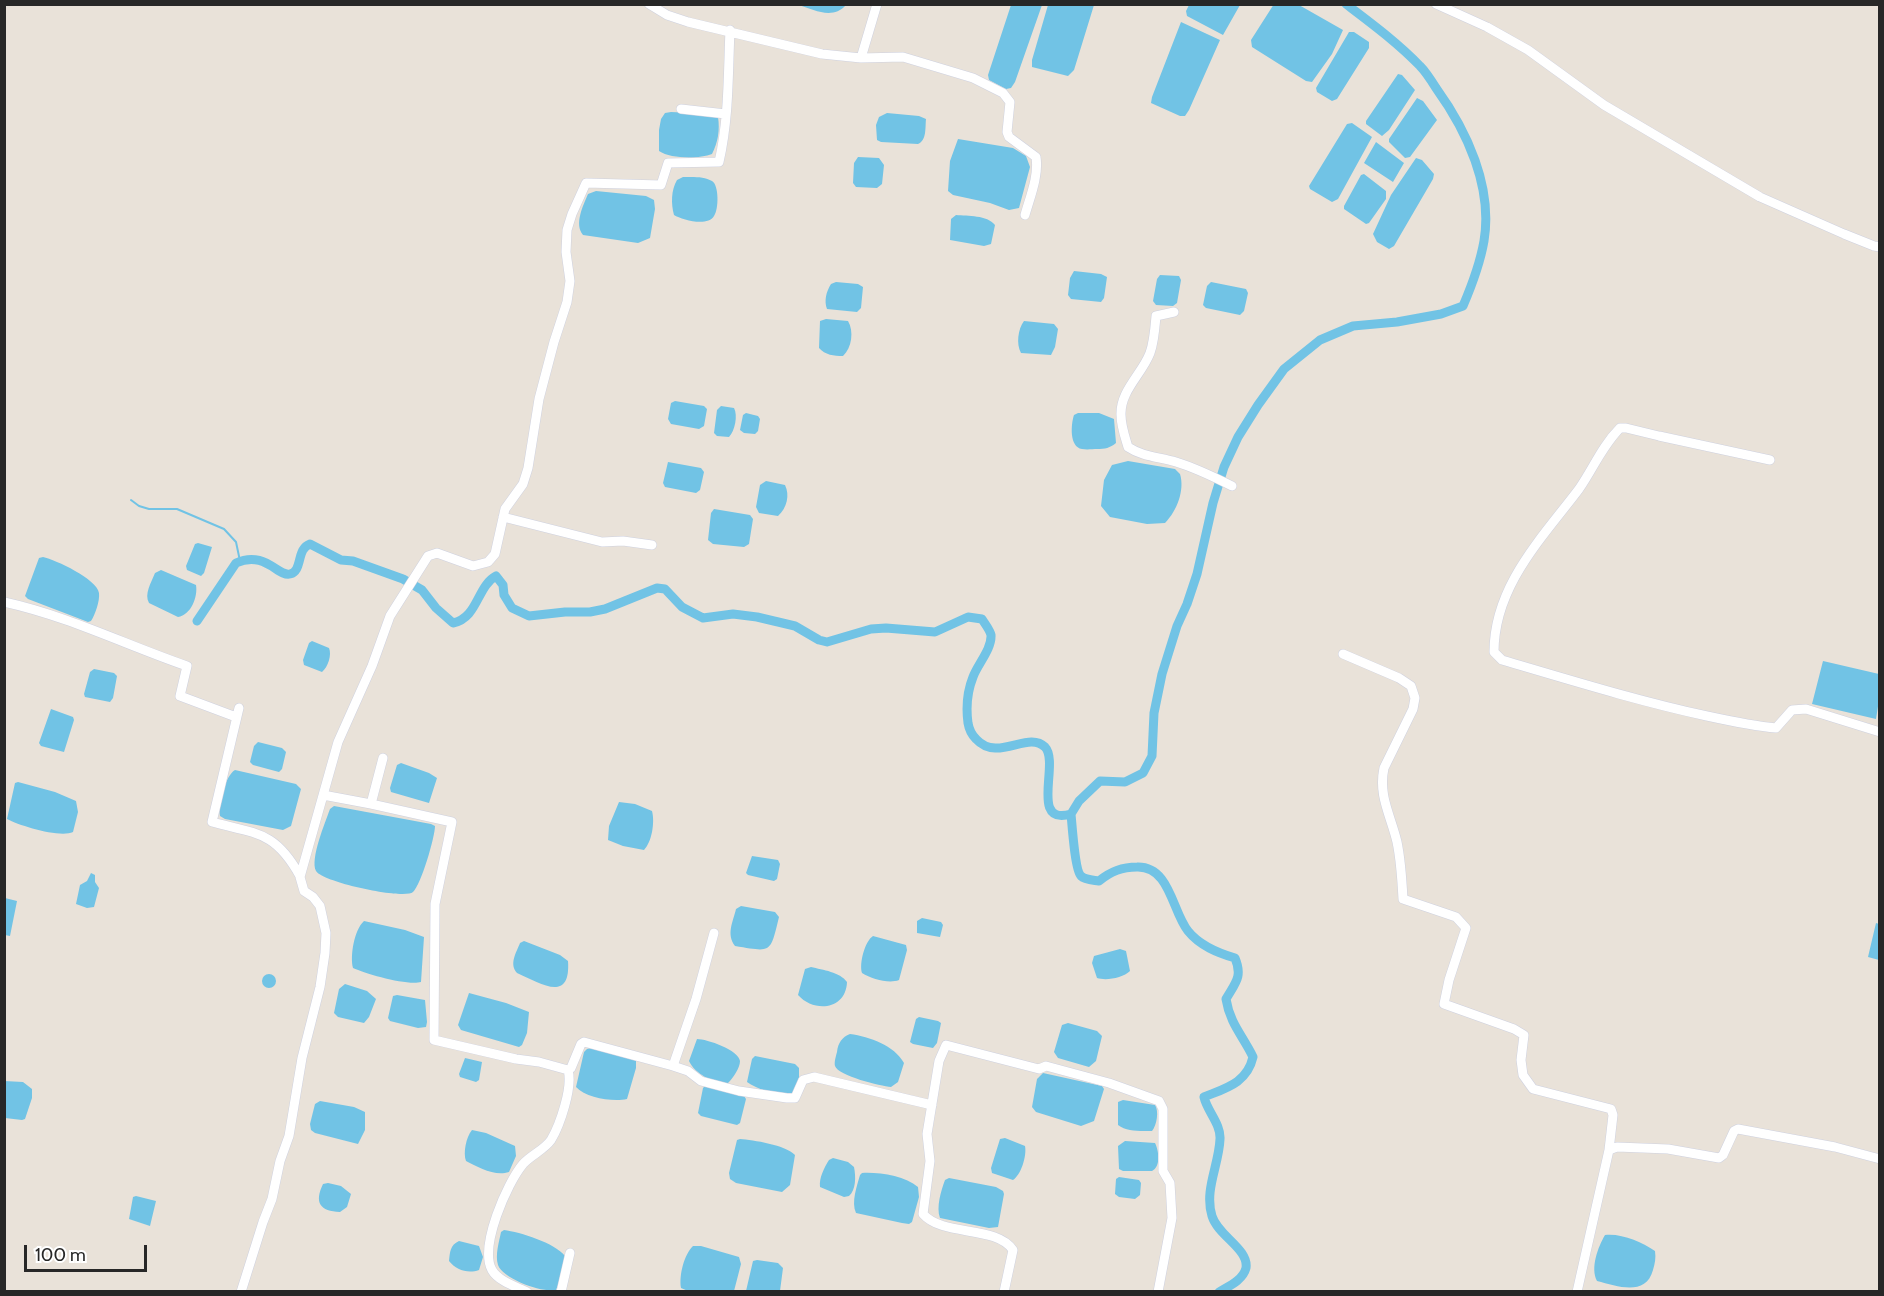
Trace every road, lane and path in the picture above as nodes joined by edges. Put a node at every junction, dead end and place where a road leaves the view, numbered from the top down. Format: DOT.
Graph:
graph roads {
  1 [pos="649,4"];
  2 [pos="878,4"];
  3 [pos="1436,4"];
  4 [pos="730,30"];
  5 [pos="861,58"];
  6 [pos="681,109"];
  7 [pos="726,114"];
  8 [pos="1025,215"];
  9 [pos="1880,247"];
  10 [pos="1174,312"];
  11 [pos="1770,459"];
  12 [pos="1232,486"];
  13 [pos="503,517"];
  14 [pos="652,545"];
  15 [pos="4,602"];
  16 [pos="1343,654"];
  17 [pos="1880,732"];
  18 [pos="383,758"];
  19 [pos="323,795"];
  20 [pos="371,804"];
  21 [pos="300,876"];
  22 [pos="714,933"];
  23 [pos="673,1065"];
  24 [pos="568,1070"];
  25 [pos="932,1105"];
  26 [pos="1609,1150"];
  27 [pos="1880,1159"];
  28 [pos="570,1253"];
  29 [pos="241,1292"];
  30 [pos="527,1292"];
  31 [pos="561,1292"];
  32 [pos="1004,1292"];
  33 [pos="1158,1292"];
  34 [pos="1577,1292"];
  1 -- 4 [label="street"];
  2 -- 5 [label="street"];
  3 -- 9 [label="street"];
  4 -- 5 [label="street"];
  4 -- 7 [label="street"];
  5 -- 8 [label="street"];
  6 -- 7 [label="street"];
  7 -- 13 [label="street"];
  10 -- 12 [label="street"];
  11 -- 17 [label="street"];
  13 -- 14 [label="street"];
  13 -- 19 [label="street"];
  15 -- 21 [label="street"];
  16 -- 26 [label="street"];
  18 -- 20 [label="street"];
  19 -- 20 [label="street"];
  19 -- 21 [label="street"];
  20 -- 24 [label="street"];
  21 -- 29 [label="street"];
  22 -- 23 [label="street"];
  23 -- 24 [label="street"];
  23 -- 25 [label="street"];
  24 -- 30 [label="street"];
  25 -- 32 [label="street"];
  25 -- 33 [label="street"];
  26 -- 27 [label="street"];
  26 -- 34 [label="street"];
  28 -- 31 [label="street"];
}
